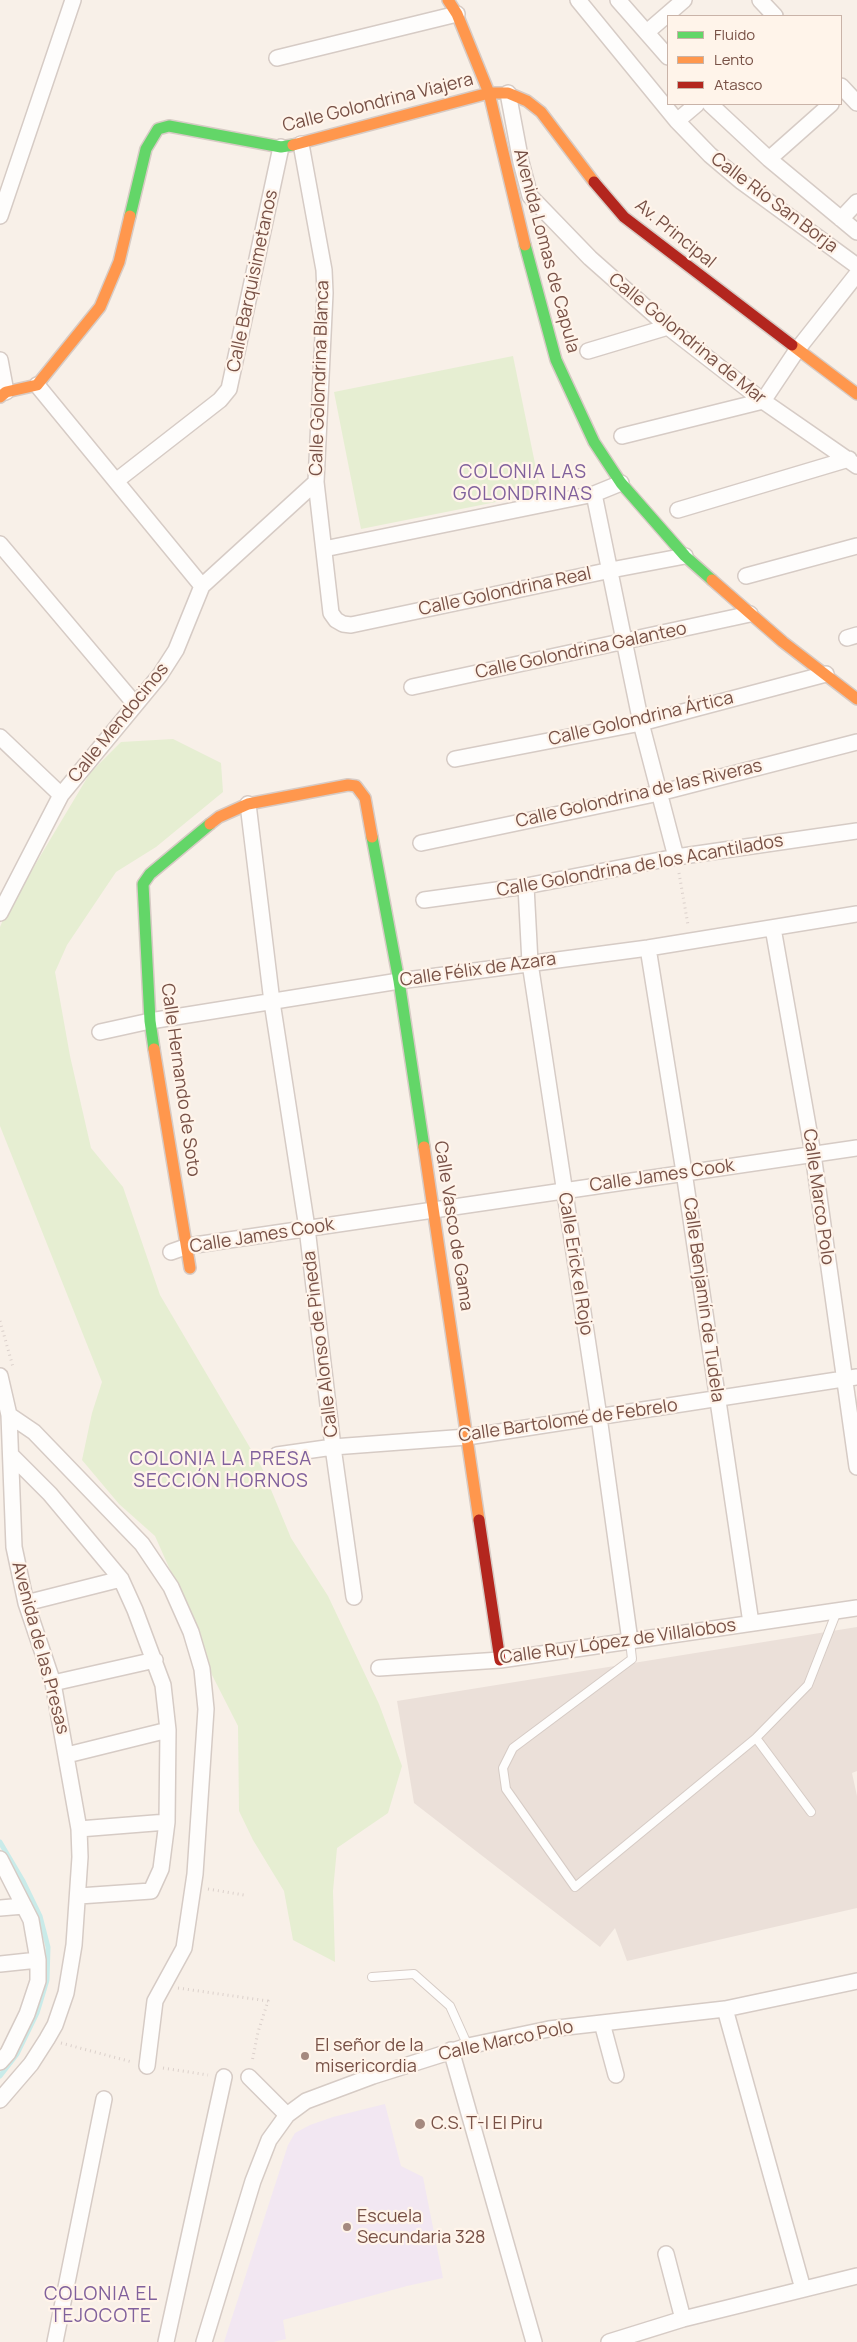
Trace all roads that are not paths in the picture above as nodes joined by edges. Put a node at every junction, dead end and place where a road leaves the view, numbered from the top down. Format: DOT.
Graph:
graph roads {
  1 [pos="73,0"];
  2 [pos="448,0"];
  3 [pos="578,0"];
  4 [pos="618,0"];
  5 [pos="684,0"];
  6 [pos="760,0"];
  7 [pos="457,14"];
  8 [pos="774,15"];
  9 [pos="647,32"];
  10 [pos="667,56"];
  11 [pos="277,58"];
  12 [pos="842,87"];
  13 [pos="489,93"];
  14 [pos="508,93"];
  15 [pos="857,103"];
  16 [pos="696,105"];
  17 [pos="711,105"];
  18 [pos="830,105"];
  19 [pos="677,121"];
  20 [pos="301,144"];
  21 [pos="281,147"];
  22 [pos="770,159"];
  23 [pos="857,202"];
  24 [pos="0,216"];
  25 [pos="841,219"];
  26 [pos="857,232"];
  27 [pos="857,266"];
  28 [pos="857,274"];
  29 [pos="668,327"];
  30 [pos="797,350"];
  31 [pos="588,351"];
  32 [pos="0,360"];
  33 [pos="37,385"];
  34 [pos="857,394"];
  35 [pos="3,395"];
  36 [pos="763,401"];
  37 [pos="622,436"];
  38 [pos="853,462"];
  39 [pos="116,481"];
  40 [pos="316,482"];
  41 [pos="621,483"];
  42 [pos="594,494"];
  43 [pos="678,510"];
  44 [pos="0,544"];
  45 [pos="857,546"];
  46 [pos="324,549"];
  47 [pos="685,556"];
  48 [pos="611,570"];
  49 [pos="746,576"];
  50 [pos="202,586"];
  51 [pos="331,612"];
  52 [pos="750,614"];
  53 [pos="625,642"];
  54 [pos="826,674"];
  55 [pos="412,687"];
  56 [pos="857,699"];
  57 [pos="135,704"];
  58 [pos="641,723"];
  59 [pos="0,736"];
  60 [pos="857,742"];
  61 [pos="455,758"];
  62 [pos="659,793"];
  63 [pos="61,795"];
  64 [pos="248,804"];
  65 [pos="857,830"];
  66 [pos="421,843"];
  67 [pos="676,857"];
  68 [pos="526,886"];
  69 [pos="424,900"];
  70 [pos="0,913"];
  71 [pos="857,914"];
  72 [pos="773,928"];
  73 [pos="648,948"];
  74 [pos="530,963"];
  75 [pos="398,981"];
  76 [pos="272,1002"];
  77 [pos="150,1021"];
  78 [pos="100,1032"];
  79 [pos="857,1148"];
  80 [pos="813,1154"];
  81 [pos="684,1172"];
  82 [pos="563,1190"];
  83 [pos="433,1211"];
  84 [pos="307,1228"];
  85 [pos="188,1246"];
  86 [pos="171,1252"];
  87 [pos="190,1268"];
  88 [pos="0,1376"];
  89 [pos="851,1378"];
  90 [pos="717,1399"];
  91 [pos="9,1415"];
  92 [pos="599,1417"];
  93 [pos="467,1437"];
  94 [pos="333,1447"];
  95 [pos="11,1455"];
  96 [pos="277,1455"];
  97 [pos="857,1466"];
  98 [pos="121,1579"];
  99 [pos="354,1597"];
  100 [pos="26,1603"];
  101 [pos="857,1608"];
  102 [pos="837,1611"];
  103 [pos="751,1623"];
  104 [pos="630,1641"];
  105 [pos="155,1660"];
  106 [pos="500,1660"];
  107 [pos="379,1668"];
  108 [pos="52,1683"];
  109 [pos="168,1730"];
  110 [pos="756,1738"];
  111 [pos="67,1755"];
  112 [pos="811,1812"];
  113 [pos="167,1822"];
  114 [pos="79,1828"];
  115 [pos="0,1859"];
  116 [pos="79,1896"];
  117 [pos="24,1906"];
  118 [pos="0,1908"];
  119 [pos="38,1960"];
  120 [pos="0,1964"];
  121 [pos="372,1977"];
  122 [pos="857,1981"];
  123 [pos="726,2009"];
  124 [pos="602,2023"];
  125 [pos="468,2046"];
  126 [pos="451,2050"];
  127 [pos="0,2062"];
  128 [pos="147,2066"];
  129 [pos="616,2075"];
  130 [pos="224,2077"];
  131 [pos="249,2077"];
  132 [pos="104,2099"];
  133 [pos="0,2100"];
  134 [pos="287,2115"];
  135 [pos="666,2254"];
  136 [pos="857,2276"];
  137 [pos="803,2289"];
  138 [pos="683,2319"];
  139 [pos="54,2342"];
  140 [pos="166,2342"];
  141 [pos="204,2342"];
  142 [pos="534,2342"];
  143 [pos="608,2342"];
  1 -- 24 [label="street"];
  2 -- 7 [label="street, Avenida Lomas de Capula"];
  3 -- 19 [label="street, Calle Río San Borja"];
  4 -- 9 [label="street"];
  5 -- 9 [label="street"];
  6 -- 8 [label="street"];
  7 -- 11 [label="street"];
  7 -- 13 [label="street, Avenida Lomas de Capula"];
  9 -- 10 [label="street"];
  12 -- 15 [label="street"];
  13 -- 14 [label="street, Av. Principal"];
  13 -- 20 [label="street, Calle Golondrina Viajera"];
  13 -- 41 [label="street, Avenida Lomas de Capula"];
  14 -- 29 [label="street, Calle Golondrina de Mar"];
  14 -- 30 [label="street, Av. Principal"];
  16 -- 19 [label="street"];
  17 -- 22 [label="street, Calle Río San Borja"];
  18 -- 22 [label="street"];
  19 -- 27 [label="street, Calle Río San Borja"];
  20 -- 21 [label="street, Calle Golondrina Viajera"];
  20 -- 40 [label="street, Calle Golondrina Blanca"];
  21 -- 33 [label="street, Calle Golondrina Viajera"];
  21 -- 39 [label="street, Calle Barquisimetanos"];
  22 -- 25 [label="street, Calle Río San Borja"];
  23 -- 25 [label="street"];
  25 -- 26 [label="street, Calle Río San Borja"];
  28 -- 30 [label="street"];
  29 -- 31 [label="street"];
  29 -- 36 [label="street, Calle Golondrina de Mar"];
  30 -- 34 [label="street, Av. Principal"];
  30 -- 36 [label="street"];
  32 -- 35 [label="street"];
  33 -- 35 [label="street"];
  33 -- 39 [label="street"];
  36 -- 37 [label="street"];
  36 -- 38 [label="street, Calle Golondrina de Mar"];
  38 -- 43 [label="street"];
  39 -- 50 [label="street"];
  40 -- 46 [label="street, Calle Golondrina Blanca"];
  40 -- 50 [label="street, Calle Mendocinos"];
  41 -- 42 [label="street"];
  41 -- 47 [label="street, Avenida Lomas de Capula"];
  42 -- 46 [label="street"];
  42 -- 48 [label="street"];
  44 -- 57 [label="street"];
  45 -- 49 [label="street"];
  46 -- 51 [label="street, Calle Golondrina Blanca"];
  47 -- 48 [label="street, Calle Golondrina Real"];
  47 -- 52 [label="street, Avenida Lomas de Capula"];
  48 -- 51 [label="street, Calle Golondrina Real"];
  48 -- 53 [label="street"];
  50 -- 57 [label="street, Calle Mendocinos"];
  52 -- 53 [label="street, Calle Golondrina Galanteo"];
  52 -- 54 [label="street, Avenida Lomas de Capula"];
  53 -- 55 [label="street, Calle Golondrina Galanteo"];
  53 -- 58 [label="street"];
  54 -- 56 [label="street, Avenida Lomas de Capula"];
  54 -- 58 [label="street, Calle Golondrina Ártica"];
  57 -- 63 [label="street, Calle Mendocinos"];
  58 -- 61 [label="street, Calle Golondrina Ártica"];
  58 -- 62 [label="street"];
  59 -- 63 [label="street"];
  60 -- 62 [label="street, Calle Golondrina de las Riveras"];
  62 -- 66 [label="street, Calle Golondrina de las Riveras"];
  62 -- 67 [label="street"];
  63 -- 70 [label="street, Calle Mendocinos"];
  64 -- 75 [label="street, Calle Vasco de Gama"];
  64 -- 76 [label="street, Calle Alonso de Pineda"];
  64 -- 77 [label="street, Calle Hernando de Soto"];
  65 -- 67 [label="street, Calle Golondrina de los Acantilados"];
  67 -- 68 [label="street, Calle Golondrina de los Acantilados"];
  68 -- 69 [label="street, Calle Golondrina de los Acantilados"];
  68 -- 74 [label="street, Calle Erick el Rojo"];
  71 -- 72 [label="street, Calle Félix de Azara"];
  72 -- 73 [label="street, Calle Félix de Azara"];
  72 -- 80 [label="street, Calle Marco Polo"];
  73 -- 74 [label="street, Calle Félix de Azara"];
  73 -- 81 [label="street, Calle Benjamín de Tudela"];
  74 -- 75 [label="street, Calle Félix de Azara"];
  74 -- 82 [label="street, Calle Erick el Rojo"];
  75 -- 76 [label="street, Calle Félix de Azara"];
  75 -- 83 [label="street, Calle Vasco de Gama"];
  76 -- 77 [label="street, Calle Félix de Azara"];
  76 -- 84 [label="street, Calle Alonso de Pineda"];
  77 -- 78 [label="street, Calle Félix de Azara"];
  77 -- 85 [label="street, Calle Hernando de Soto"];
  79 -- 80 [label="street, Calle James Cook"];
  80 -- 81 [label="street, Calle James Cook"];
  80 -- 89 [label="street, Calle Marco Polo"];
  81 -- 82 [label="street, Calle James Cook"];
  81 -- 90 [label="street, Calle Benjamín de Tudela"];
  82 -- 83 [label="street, Calle James Cook"];
  82 -- 92 [label="street, Calle Erick el Rojo"];
  83 -- 84 [label="street, Calle James Cook"];
  83 -- 93 [label="street, Calle Vasco de Gama"];
  84 -- 85 [label="street, Calle James Cook"];
  84 -- 94 [label="street, Calle Alonso de Pineda"];
  85 -- 86 [label="street, Calle James Cook"];
  85 -- 87 [label="street, Calle Hernando de Soto"];
  88 -- 91 [label="street, Avenida de las Presas"];
  89 -- 90 [label="street, Calle Bartolomé de Febrelo"];
  89 -- 97 [label="street, Calle Marco Polo"];
  90 -- 92 [label="street, Calle Bartolomé de Febrelo"];
  90 -- 103 [label="street, Calle Benjamín de Tudela"];
  91 -- 95 [label="street, Avenida de las Presas"];
  91 -- 128 [label="street"];
  92 -- 93 [label="street, Calle Bartolomé de Febrelo"];
  92 -- 104 [label="street, Calle Erick el Rojo"];
  93 -- 94 [label="street, Calle Bartolomé de Febrelo"];
  93 -- 106 [label="street, Calle Vasco de Gama"];
  94 -- 96 [label="street, Calle Bartolomé de Febrelo"];
  94 -- 99 [label="street, Calle Alonso de Pineda"];
  95 -- 98 [label="street"];
  95 -- 100 [label="street, Avenida de las Presas"];
  98 -- 100 [label="street"];
  98 -- 105 [label="street"];
  100 -- 108 [label="street, Avenida de las Presas"];
  101 -- 102 [label="street, Calle Ruy López de Villalobos"];
  102 -- 103 [label="street, Calle Ruy López de Villalobos"];
  102 -- 110 [label="lane"];
  103 -- 104 [label="street, Calle Ruy López de Villalobos"];
  104 -- 106 [label="street, Calle Ruy López de Villalobos"];
  104 -- 110 [label="lane"];
  105 -- 108 [label="street"];
  105 -- 109 [label="street"];
  106 -- 107 [label="street, Calle Ruy López de Villalobos"];
  108 -- 111 [label="street, Avenida de las Presas"];
  109 -- 111 [label="street"];
  109 -- 113 [label="street"];
  110 -- 112 [label="lane"];
  111 -- 114 [label="street, Avenida de las Presas"];
  113 -- 114 [label="street"];
  113 -- 116 [label="street"];
  114 -- 116 [label="street, Avenida de las Presas"];
  115 -- 117 [label="street"];
  116 -- 133 [label="street, Avenida de las Presas"];
  117 -- 118 [label="street"];
  117 -- 119 [label="street"];
  119 -- 120 [label="street"];
  119 -- 127 [label="street"];
  121 -- 125 [label="lane"];
  122 -- 123 [label="street, Calle Marco Polo"];
  123 -- 124 [label="street, Calle Marco Polo"];
  123 -- 137 [label="street"];
  124 -- 125 [label="street, Calle Marco Polo"];
  124 -- 129 [label="street"];
  125 -- 126 [label="street, Calle Marco Polo"];
  126 -- 134 [label="street, Calle Marco Polo"];
  126 -- 142 [label="street"];
  130 -- 140 [label="street"];
  131 -- 134 [label="street"];
  132 -- 139 [label="street"];
  134 -- 141 [label="street, Calle Marco Polo"];
  135 -- 138 [label="street"];
  136 -- 137 [label="street"];
  137 -- 138 [label="street"];
  138 -- 143 [label="street"];
}
